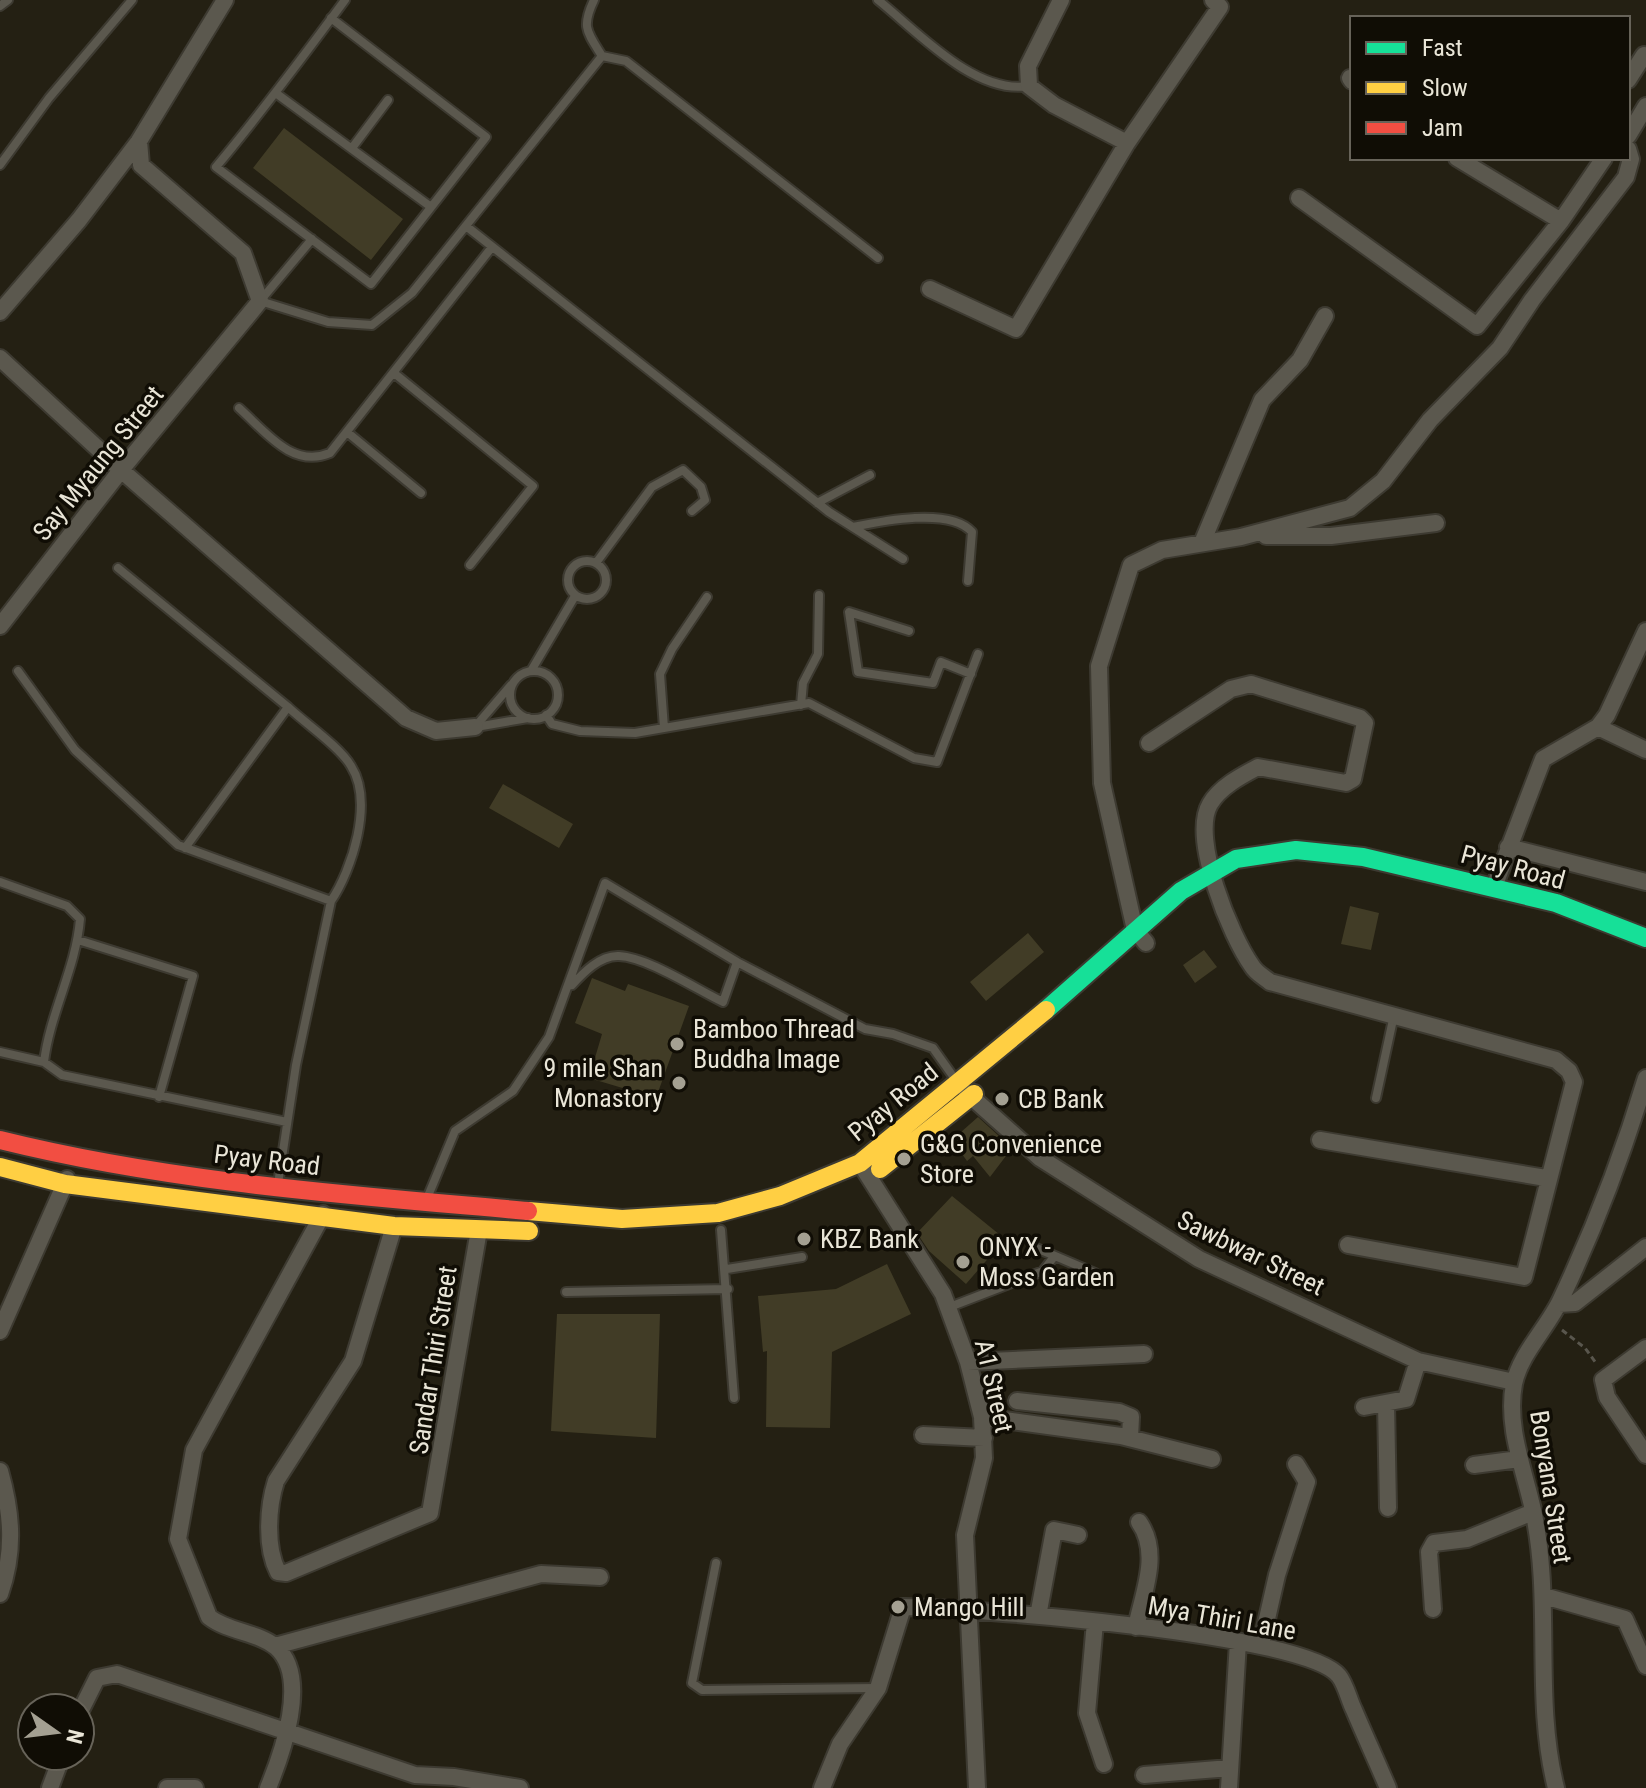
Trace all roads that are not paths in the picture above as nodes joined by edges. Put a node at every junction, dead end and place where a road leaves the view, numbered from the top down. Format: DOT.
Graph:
graph roads {
  1 [pos="8,0"];
  2 [pos="132,0"];
  3 [pos="225,0"];
  4 [pos="345,0"];
  5 [pos="594,0"];
  6 [pos="878,0"];
  7 [pos="1061,0"];
  8 [pos="1213,0"];
  9 [pos="0,6"];
  10 [pos="331,18"];
  11 [pos="1644,55"];
  12 [pos="602,56"];
  13 [pos="1630,77"];
  14 [pos="1029,86"];
  15 [pos="277,94"];
  16 [pos="388,100"];
  17 [pos="1646,106"];
  18 [pos="1630,132"];
  19 [pos="139,141"];
  20 [pos="1127,143"];
  21 [pos="352,148"];
  22 [pos="1630,156"];
  23 [pos="1460,160"];
  24 [pos="1603,160"];
  25 [pos="0,165"];
  26 [pos="1299,198"];
  27 [pos="431,207"];
  28 [pos="1561,221"];
  29 [pos="466,226"];
  30 [pos="312,239"];
  31 [pos="492,247"];
  32 [pos="878,258"];
  33 [pos="930,289"];
  34 [pos="260,301"];
  35 [pos="0,312"];
  36 [pos="1325,316"];
  37 [pos="0,358"];
  38 [pos="394,373"];
  39 [pos="239,408"];
  40 [pos="347,432"];
  41 [pos="121,470"];
  42 [pos="870,475"];
  43 [pos="421,493"];
  44 [pos="817,503"];
  45 [pos="692,511"];
  46 [pos="1436,523"];
  47 [pos="853,527"];
  48 [pos="1241,537"];
  49 [pos="1202,543"];
  50 [pos="903,559"];
  51 [pos="596,563"];
  52 [pos="470,565"];
  53 [pos="118,568"];
  54 [pos="968,581"];
  55 [pos="819,595"];
  56 [pos="575,596"];
  57 [pos="707,597"];
  58 [pos="0,626"];
  59 [pos="909,631"];
  60 [pos="1646,631"];
  61 [pos="978,654"];
  62 [pos="18,671"];
  63 [pos="531,671"];
  64 [pos="971,674"];
  65 [pos="515,681"];
  66 [pos="801,705"];
  67 [pos="288,707"];
  68 [pos="546,715"];
  69 [pos="528,718"];
  70 [pos="475,727"];
  71 [pos="1598,727"];
  72 [pos="664,728"];
  73 [pos="1149,743"];
  74 [pos="1646,750"];
  75 [pos="1508,847"];
  76 [pos="185,848"];
  77 [pos="1214,881"];
  78 [pos="0,882"];
  79 [pos="1646,882"];
  80 [pos="1494,887"];
  81 [pos="331,901"];
  82 [pos="1140,937"];
  83 [pos="1646,938"];
  84 [pos="78,940"];
  85 [pos="1646,957"];
  86 [pos="737,962"];
  87 [pos="568,988"];
  88 [pos="1394,1015"];
  89 [pos="0,1052"];
  90 [pos="1020,1056"];
  91 [pos="44,1062"];
  92 [pos="1646,1078"];
  93 [pos="990,1082"];
  94 [pos="964,1090"];
  95 [pos="159,1097"];
  96 [pos="1376,1098"];
  97 [pos="287,1122"];
  98 [pos="0,1140"];
  99 [pos="1320,1140"];
  100 [pos="76,1159"];
  101 [pos="0,1167"];
  102 [pos="864,1171"];
  103 [pos="1546,1178"];
  104 [pos="65,1184"];
  105 [pos="278,1189"];
  106 [pos="329,1194"];
  107 [pos="426,1200"];
  108 [pos="323,1217"];
  109 [pos="394,1226"];
  110 [pos="479,1230"];
  111 [pos="721,1230"];
  112 [pos="1348,1245"];
  113 [pos="1034,1247"];
  114 [pos="1646,1247"];
  115 [pos="802,1257"];
  116 [pos="1053,1258"];
  117 [pos="727,1269"];
  118 [pos="1095,1273"];
  119 [pos="728,1289"];
  120 [pos="566,1292"];
  121 [pos="1559,1304"];
  122 [pos="947,1308"];
  123 [pos="0,1331"];
  124 [pos="1646,1348"];
  125 [pos="1144,1354"];
  126 [pos="1418,1361"];
  127 [pos="968,1362"];
  128 [pos="1514,1382"];
  129 [pos="734,1398"];
  130 [pos="1017,1401"];
  131 [pos="1386,1403"];
  132 [pos="1364,1407"];
  133 [pos="982,1417"];
  134 [pos="923,1435"];
  135 [pos="984,1438"];
  136 [pos="1130,1438"];
  137 [pos="1646,1455"];
  138 [pos="1212,1459"];
  139 [pos="1519,1459"];
  140 [pos="1296,1464"];
  141 [pos="1474,1465"];
  142 [pos="0,1471"];
  143 [pos="1388,1508"];
  144 [pos="1533,1512"];
  145 [pos="1139,1522"];
  146 [pos="1078,1535"];
  147 [pos="716,1563"];
  148 [pos="600,1577"];
  149 [pos="0,1594"];
  150 [pos="1544,1596"];
  151 [pos="969,1608"];
  152 [pos="1433,1609"];
  153 [pos="1038,1616"];
  154 [pos="1095,1622"];
  155 [pos="1136,1627"];
  156 [pos="1238,1642"];
  157 [pos="1261,1645"];
  158 [pos="275,1646"];
  159 [pos="1646,1666"];
  160 [pos="878,1688"];
  161 [pos="90,1692"];
  162 [pos="287,1732"];
  163 [pos="1104,1764"];
  164 [pos="1230,1768"];
  165 [pos="1144,1775"];
  166 [pos="453,1782"];
  167 [pos="167,1788"];
  168 [pos="195,1788"];
  169 [pos="268,1788"];
  170 [pos="520,1788"];
  171 [pos="822,1788"];
  172 [pos="977,1788"];
  173 [pos="1229,1788"];
  174 [pos="1388,1788"];
  175 [pos="1556,1788"];
  1 -- 9 [label="lane"];
  2 -- 25 [label="lane"];
  3 -- 19 [label="street"];
  4 -- 10 [label="lane"];
  5 -- 12 [label="lane"];
  6 -- 14 [label="lane"];
  7 -- 14 [label="street"];
  8 -- 20 [label="street"];
  10 -- 15 [label="lane"];
  10 -- 27 [label="lane"];
  11 -- 13 [label="street"];
  12 -- 29 [label="lane"];
  12 -- 32 [label="lane"];
  14 -- 20 [label="street"];
  15 -- 21 [label="lane"];
  15 -- 30 [label="lane"];
  16 -- 21 [label="lane"];
  17 -- 18 [label="street"];
  19 -- 34 [label="street"];
  19 -- 35 [label="street"];
  20 -- 33 [label="street"];
  21 -- 27 [label="lane"];
  22 -- 48 [label="street"];
  23 -- 28 [label="street"];
  24 -- 28 [label="street"];
  26 -- 28 [label="street"];
  27 -- 30 [label="lane"];
  29 -- 31 [label="lane"];
  29 -- 34 [label="lane"];
  30 -- 34 [label="lane"];
  31 -- 38 [label="lane"];
  31 -- 44 [label="lane"];
  34 -- 41 [label="street, Say Myaung Street"];
  36 -- 49 [label="street"];
  37 -- 41 [label="street"];
  38 -- 40 [label="lane"];
  38 -- 52 [label="lane"];
  39 -- 40 [label="lane"];
  40 -- 43 [label="lane"];
  41 -- 58 [label="street, Say Myaung Street"];
  41 -- 70 [label="street"];
  42 -- 44 [label="lane"];
  44 -- 47 [label="lane"];
  45 -- 51 [label="lane"];
  46 -- 48 [label="street"];
  47 -- 50 [label="lane"];
  47 -- 54 [label="lane"];
  48 -- 49 [label="street"];
  49 -- 82 [label="street"];
  51 -- 56 [label="lane"];
  51 -- 56 [label="lane"];
  53 -- 67 [label="lane"];
  55 -- 66 [label="lane"];
  56 -- 63 [label="lane"];
  57 -- 72 [label="lane"];
  59 -- 64 [label="lane"];
  60 -- 71 [label="street"];
  61 -- 64 [label="lane"];
  62 -- 76 [label="lane"];
  63 -- 65 [label="lane"];
  63 -- 68 [label="lane"];
  64 -- 66 [label="lane"];
  65 -- 69 [label="lane"];
  65 -- 70 [label="lane"];
  66 -- 72 [label="lane"];
  67 -- 76 [label="lane"];
  67 -- 81 [label="lane"];
  68 -- 69 [label="lane"];
  68 -- 72 [label="lane"];
  69 -- 70 [label="lane"];
  71 -- 74 [label="street"];
  71 -- 75 [label="street"];
  73 -- 77 [label="street"];
  75 -- 79 [label="street"];
  75 -- 80 [label="street"];
  76 -- 81 [label="lane"];
  77 -- 80 [label="highway, Pyay Road"];
  77 -- 82 [label="highway, Pyay Road"];
  77 -- 85 [label="highway, Pyay Road"];
  77 -- 88 [label="street"];
  78 -- 84 [label="lane"];
  80 -- 83 [label="highway, Pyay Road"];
  81 -- 97 [label="lane"];
  82 -- 90 [label="highway, Pyay Road"];
  82 -- 94 [label="highway, Pyay Road"];
  84 -- 91 [label="lane"];
  84 -- 95 [label="lane"];
  86 -- 87 [label="lane"];
  86 -- 87 [label="lane"];
  86 -- 94 [label="lane"];
  87 -- 107 [label="lane"];
  88 -- 96 [label="lane"];
  88 -- 103 [label="street"];
  89 -- 91 [label="lane"];
  91 -- 95 [label="lane"];
  92 -- 121 [label="street, Bonyana Street"];
  93 -- 94 [label="highway, Pyay Road"];
  94 -- 102 [label="highway, Pyay Road"];
  94 -- 126 [label="street, Sawbwar Street"];
  95 -- 97 [label="lane"];
  97 -- 105 [label="lane"];
  98 -- 100 [label="highway, Pyay Road"];
  99 -- 103 [label="street"];
  100 -- 104 [label="street"];
  100 -- 105 [label="highway, Pyay Road"];
  101 -- 104 [label="highway, Pyay Road"];
  102 -- 107 [label="highway, Pyay Road"];
  102 -- 111 [label="highway, Pyay Road"];
  102 -- 122 [label="street, A1 Street"];
  103 -- 112 [label="street"];
  104 -- 108 [label="highway, Pyay Road"];
  104 -- 123 [label="street"];
  105 -- 106 [label="highway, Pyay Road"];
  106 -- 107 [label="highway, Pyay Road"];
  106 -- 108 [label="street"];
  108 -- 109 [label="highway, Pyay Road"];
  108 -- 158 [label="street"];
  109 -- 110 [label="highway, Pyay Road"];
  109 -- 110 [label="street, Sandar Thiri Street"];
  110 -- 111 [label="highway, Pyay Road"];
  111 -- 117 [label="lane"];
  113 -- 116 [label="lane"];
  114 -- 121 [label="street"];
  115 -- 117 [label="lane"];
  116 -- 118 [label="lane"];
  116 -- 122 [label="lane"];
  117 -- 119 [label="lane"];
  119 -- 120 [label="lane"];
  119 -- 129 [label="lane"];
  121 -- 128 [label="street, Bonyana Street"];
  122 -- 127 [label="street, A1 Street"];
  124 -- 137 [label="street"];
  125 -- 127 [label="street"];
  126 -- 128 [label="street, Sawbwar Street"];
  126 -- 131 [label="street"];
  127 -- 133 [label="street, A1 Street"];
  128 -- 139 [label="street, Bonyana Street"];
  130 -- 136 [label="street"];
  131 -- 132 [label="street"];
  131 -- 143 [label="street"];
  133 -- 135 [label="street, A1 Street"];
  133 -- 136 [label="street"];
  134 -- 135 [label="street"];
  135 -- 151 [label="street, A1 Street"];
  136 -- 138 [label="street"];
  139 -- 141 [label="street"];
  139 -- 144 [label="street, Bonyana Street"];
  140 -- 157 [label="street"];
  142 -- 149 [label="street"];
  144 -- 150 [label="street, Bonyana Street"];
  144 -- 152 [label="street"];
  145 -- 155 [label="street"];
  146 -- 153 [label="street"];
  147 -- 160 [label="lane"];
  148 -- 158 [label="street"];
  150 -- 159 [label="street"];
  150 -- 175 [label="street, Bonyana Street"];
  151 -- 153 [label="street, Mya Thiri Lane"];
  151 -- 160 [label="street, Mya Thiri Lane"];
  151 -- 172 [label="street, A1 Street"];
  153 -- 154 [label="street, Mya Thiri Lane"];
  154 -- 155 [label="street, Mya Thiri Lane"];
  154 -- 163 [label="street"];
  155 -- 156 [label="street, Mya Thiri Lane"];
  156 -- 157 [label="street, Mya Thiri Lane"];
  156 -- 164 [label="street"];
  157 -- 174 [label="street, Mya Thiri Lane"];
  158 -- 162 [label="street"];
  160 -- 171 [label="street"];
  161 -- 162 [label="street"];
  162 -- 166 [label="street"];
  162 -- 169 [label="street"];
  164 -- 165 [label="street"];
  164 -- 173 [label="street"];
  166 -- 170 [label="street"];
  167 -- 168 [label="street"];
}
